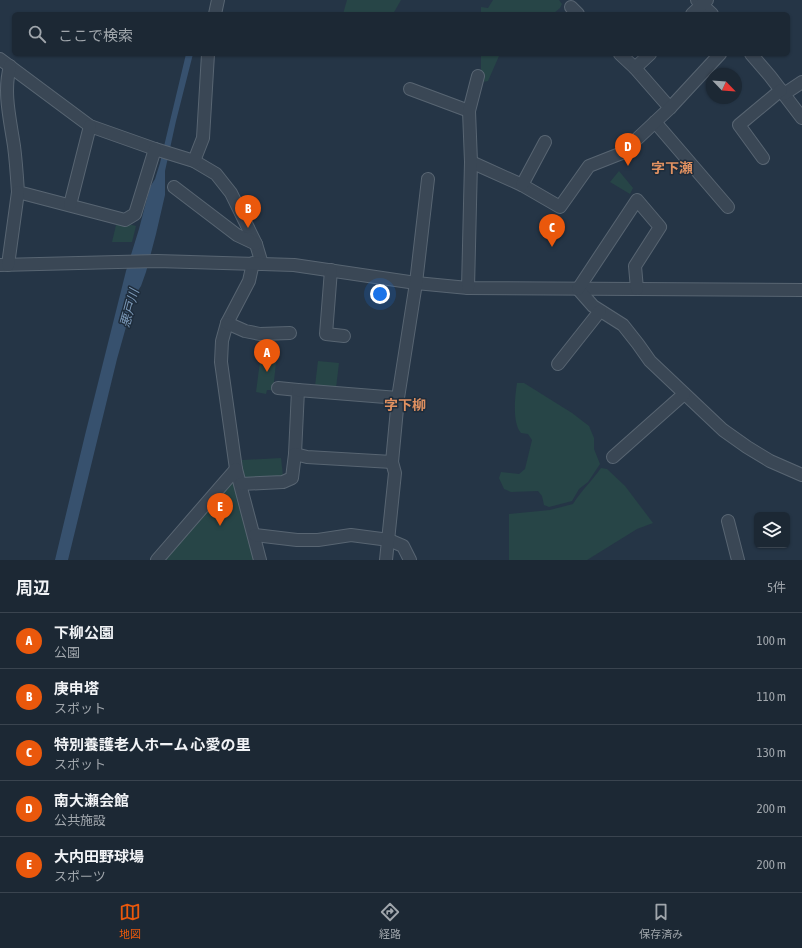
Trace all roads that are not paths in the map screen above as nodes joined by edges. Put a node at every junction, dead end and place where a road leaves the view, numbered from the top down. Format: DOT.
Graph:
graph roads {
  1 [pos="218,0"];
  2 [pos="702,2"];
  3 [pos="215,12"];
  4 [pos="694,12"];
  5 [pos="710,12"];
  6 [pos="208,56"];
  7 [pos="622,56"];
  8 [pos="648,56"];
  9 [pos="718,56"];
  10 [pos="753,56"];
  11 [pos="0,58"];
  12 [pos="10,66"];
  13 [pos="635,68"];
  14 [pos="478,76"];
  15 [pos="802,82"];
  16 [pos="410,88"];
  17 [pos="783,92"];
  18 [pos="670,108"];
  19 [pos="469,111"];
  20 [pos="802,118"];
  21 [pos="655,122"];
  22 [pos="90,126"];
  23 [pos="545,142"];
  24 [pos="155,149"];
  25 [pos="763,158"];
  26 [pos="194,161"];
  27 [pos="471,162"];
  28 [pos="428,179"];
  29 [pos="522,185"];
  30 [pos="174,187"];
  31 [pos="18,192"];
  32 [pos="70,205"];
  33 [pos="728,207"];
  34 [pos="256,244"];
  35 [pos="257,264"];
  36 [pos="4,265"];
  37 [pos="331,270"];
  38 [pos="416,283"];
  39 [pos="468,288"];
  40 [pos="578,289"];
  41 [pos="637,289"];
  42 [pos="802,290"];
  43 [pos="600,311"];
  44 [pos="227,323"];
  45 [pos="290,333"];
  46 [pos="344,336"];
  47 [pos="558,364"];
  48 [pos="278,388"];
  49 [pos="298,390"];
  50 [pos="684,394"];
  51 [pos="398,398"];
  52 [pos="295,454"];
  53 [pos="613,457"];
  54 [pos="392,462"];
  55 [pos="236,469"];
  56 [pos="802,475"];
  57 [pos="241,484"];
  58 [pos="728,521"];
  59 [pos="255,535"];
  60 [pos="389,540"];
  61 [pos="157,560"];
  62 [pos="260,560"];
  63 [pos="386,560"];
  64 [pos="410,560"];
  65 [pos="738,560"];
  1 -- 3 [label="street"];
  2 -- 4 [label="street"];
  2 -- 5 [label="street"];
  6 -- 26 [label="street"];
  7 -- 13 [label="street"];
  8 -- 13 [label="street"];
  9 -- 18 [label="street"];
  10 -- 17 [label="street"];
  11 -- 12 [label="street"];
  12 -- 22 [label="street"];
  12 -- 31 [label="street"];
  13 -- 18 [label="street"];
  14 -- 19 [label="street"];
  15 -- 17 [label="street"];
  16 -- 19 [label="street"];
  17 -- 20 [label="street"];
  17 -- 25 [label="street"];
  18 -- 21 [label="street"];
  19 -- 27 [label="street"];
  21 -- 29 [label="street"];
  21 -- 33 [label="street"];
  22 -- 24 [label="street"];
  22 -- 32 [label="street"];
  23 -- 29 [label="street"];
  24 -- 26 [label="street"];
  24 -- 32 [label="street"];
  26 -- 34 [label="street"];
  27 -- 29 [label="street"];
  27 -- 39 [label="street"];
  28 -- 38 [label="street"];
  30 -- 34 [label="street"];
  31 -- 32 [label="street"];
  31 -- 36 [label="street"];
  34 -- 35 [label="street"];
  35 -- 36 [label="street"];
  35 -- 37 [label="street"];
  35 -- 44 [label="street"];
  37 -- 38 [label="street"];
  37 -- 46 [label="street"];
  38 -- 39 [label="street"];
  38 -- 51 [label="street"];
  39 -- 40 [label="street"];
  40 -- 41 [label="street"];
  40 -- 41 [label="street"];
  40 -- 43 [label="street"];
  41 -- 42 [label="street"];
  43 -- 47 [label="street"];
  43 -- 50 [label="street"];
  44 -- 45 [label="street"];
  44 -- 55 [label="street"];
  48 -- 49 [label="street"];
  49 -- 51 [label="street"];
  49 -- 52 [label="street"];
  50 -- 53 [label="street"];
  50 -- 56 [label="street"];
  51 -- 54 [label="street"];
  52 -- 54 [label="street"];
  52 -- 57 [label="street"];
  54 -- 60 [label="street"];
  55 -- 57 [label="street"];
  55 -- 61 [label="street"];
  57 -- 59 [label="street"];
  58 -- 65 [label="street"];
  59 -- 60 [label="street"];
  59 -- 62 [label="street"];
  60 -- 63 [label="street"];
  60 -- 64 [label="street"];
}
